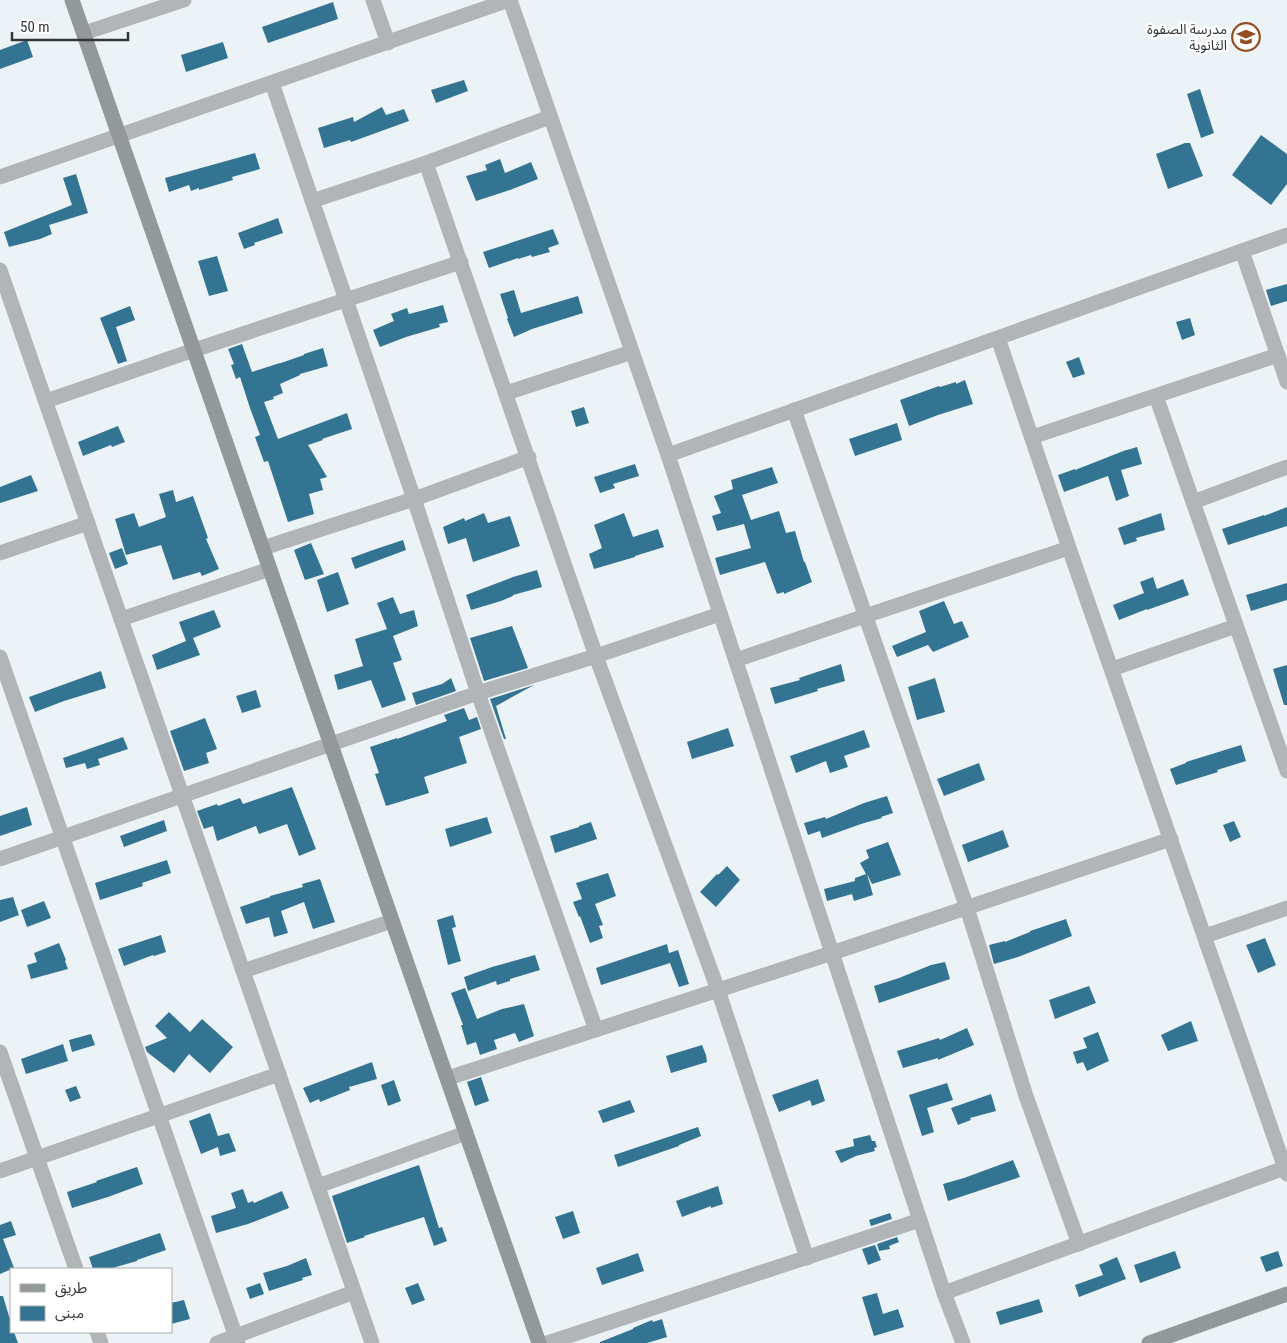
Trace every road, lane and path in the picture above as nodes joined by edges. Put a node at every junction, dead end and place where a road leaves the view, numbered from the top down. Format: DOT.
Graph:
graph roads {
  1 [pos="72,0"];
  2 [pos="184,0"];
  3 [pos="373,0"];
  4 [pos="510,0"];
  5 [pos="84,33"];
  6 [pos="388,43"];
  7 [pos="272,83"];
  8 [pos="550,117"];
  9 [pos="120,135"];
  10 [pos="426,163"];
  11 [pos="0,177"];
  12 [pos="312,201"];
  13 [pos="1287,235"];
  14 [pos="1242,251"];
  15 [pos="461,262"];
  16 [pos="0,270"];
  17 [pos="4,295"];
  18 [pos="346,301"];
  19 [pos="998,338"];
  20 [pos="194,350"];
  21 [pos="632,352"];
  22 [pos="1278,355"];
  23 [pos="1287,382"];
  24 [pos="506,393"];
  25 [pos="1156,396"];
  26 [pos="46,401"];
  27 [pos="794,410"];
  28 [pos="1032,438"];
  29 [pos="668,455"];
  30 [pos="529,457"];
  31 [pos="1287,467"];
  32 [pos="414,499"];
  33 [pos="1193,502"];
  34 [pos="88,523"];
  35 [pos="263,548"];
  36 [pos="1069,548"];
  37 [pos="0,553"];
  38 [pos="270,569"];
  39 [pos="720,614"];
  40 [pos="865,616"];
  41 [pos="121,619"];
  42 [pos="1236,626"];
  43 [pos="596,656"];
  44 [pos="0,657"];
  45 [pos="736,660"];
  46 [pos="1112,668"];
  47 [pos="478,693"];
  48 [pos="331,744"];
  49 [pos="1286,764"];
  50 [pos="182,795"];
  51 [pos="63,837"];
  52 [pos="1171,839"];
  53 [pos="0,859"];
  54 [pos="967,908"];
  55 [pos="1287,908"];
  56 [pos="392,921"];
  57 [pos="1205,936"];
  58 [pos="832,953"];
  59 [pos="243,971"];
  60 [pos="718,990"];
  61 [pos="596,1030"];
  62 [pos="0,1052"];
  63 [pos="279,1074"];
  64 [pos="448,1078"];
  65 [pos="159,1116"];
  66 [pos="466,1133"];
  67 [pos="37,1158"];
  68 [pos="1286,1169"];
  69 [pos="0,1171"];
  70 [pos="318,1186"];
  71 [pos="920,1220"];
  72 [pos="1079,1244"];
  73 [pos="808,1258"];
  74 [pos="76,1268"];
  75 [pos="354,1292"];
  76 [pos="944,1293"];
  77 [pos="1287,1294"];
  78 [pos="237,1340"];
  79 [pos="217,1343"];
  80 [pos="372,1343"];
  81 [pos="539,1343"];
  82 [pos="547,1343"];
  83 [pos="963,1343"];
  84 [pos="1148,1343"];
  1 -- 5 [label="street"];
  2 -- 5 [label="street"];
  3 -- 6 [label="street"];
  4 -- 6 [label="street"];
  4 -- 8 [label="street"];
  5 -- 9 [label="street"];
  6 -- 7 [label="street"];
  7 -- 9 [label="street"];
  7 -- 12 [label="street"];
  8 -- 10 [label="street"];
  8 -- 21 [label="street"];
  9 -- 11 [label="street"];
  9 -- 20 [label="street"];
  10 -- 12 [label="street"];
  10 -- 15 [label="street"];
  12 -- 18 [label="street"];
  13 -- 14 [label="street"];
  14 -- 19 [label="street"];
  14 -- 22 [label="street"];
  15 -- 18 [label="street"];
  15 -- 24 [label="street"];
  16 -- 17 [label="street"];
  17 -- 26 [label="street"];
  18 -- 20 [label="street"];
  18 -- 32 [label="street"];
  19 -- 27 [label="street"];
  19 -- 28 [label="street"];
  20 -- 26 [label="street"];
  20 -- 35 [label="street"];
  21 -- 24 [label="street"];
  21 -- 29 [label="street"];
  22 -- 23 [label="street"];
  22 -- 25 [label="street"];
  24 -- 30 [label="street"];
  25 -- 28 [label="street"];
  25 -- 33 [label="street"];
  26 -- 34 [label="street"];
  27 -- 29 [label="street"];
  27 -- 40 [label="street"];
  28 -- 36 [label="street"];
  29 -- 39 [label="street"];
  30 -- 32 [label="street"];
  30 -- 43 [label="street"];
  31 -- 33 [label="street"];
  32 -- 35 [label="street"];
  32 -- 47 [label="street"];
  33 -- 42 [label="street"];
  34 -- 37 [label="street"];
  34 -- 41 [label="street"];
  35 -- 38 [label="street"];
  36 -- 40 [label="street"];
  36 -- 46 [label="street"];
  38 -- 41 [label="street"];
  38 -- 48 [label="street"];
  39 -- 43 [label="street"];
  39 -- 45 [label="street"];
  40 -- 45 [label="street"];
  40 -- 54 [label="street"];
  41 -- 50 [label="street"];
  42 -- 46 [label="street"];
  42 -- 49 [label="street"];
  43 -- 47 [label="street"];
  43 -- 60 [label="street"];
  44 -- 51 [label="street"];
  45 -- 58 [label="street"];
  46 -- 52 [label="street"];
  47 -- 48 [label="street"];
  47 -- 61 [label="street"];
  48 -- 50 [label="street"];
  48 -- 56 [label="street"];
  50 -- 51 [label="street"];
  50 -- 59 [label="street"];
  51 -- 53 [label="street"];
  51 -- 65 [label="street"];
  52 -- 54 [label="street"];
  52 -- 57 [label="street"];
  54 -- 58 [label="street"];
  54 -- 72 [label="street"];
  55 -- 57 [label="street"];
  56 -- 59 [label="street"];
  56 -- 64 [label="street"];
  57 -- 68 [label="street"];
  58 -- 60 [label="street"];
  58 -- 71 [label="street"];
  59 -- 63 [label="street"];
  60 -- 61 [label="street"];
  60 -- 73 [label="street"];
  61 -- 64 [label="street"];
  62 -- 67 [label="street"];
  63 -- 65 [label="street"];
  63 -- 70 [label="street"];
  64 -- 66 [label="street"];
  65 -- 67 [label="street"];
  65 -- 78 [label="street"];
  66 -- 70 [label="street"];
  66 -- 81 [label="street"];
  67 -- 69 [label="street"];
  67 -- 74 [label="street"];
  68 -- 72 [label="street"];
  70 -- 75 [label="street"];
  71 -- 73 [label="street"];
  71 -- 76 [label="street"];
  72 -- 76 [label="street"];
  73 -- 82 [label="street"];
  75 -- 78 [label="street"];
  75 -- 80 [label="street"];
  76 -- 83 [label="street"];
  77 -- 84 [label="street"];
  78 -- 79 [label="street"];
}
